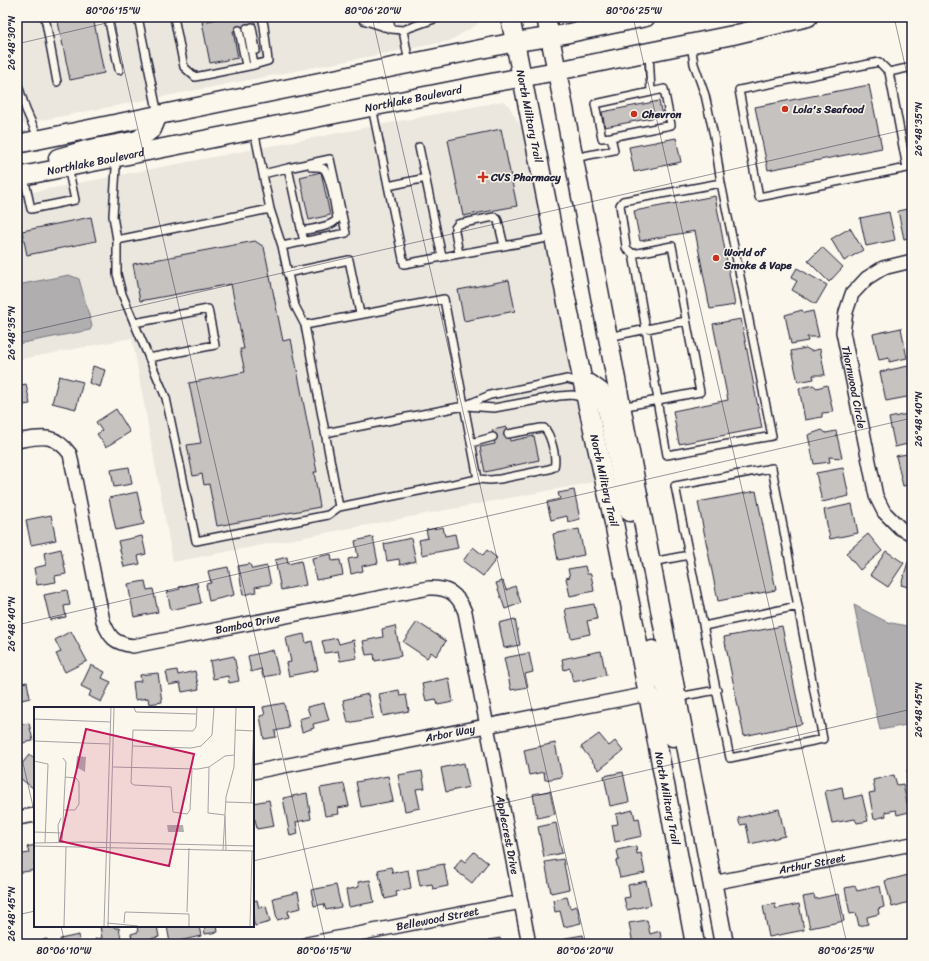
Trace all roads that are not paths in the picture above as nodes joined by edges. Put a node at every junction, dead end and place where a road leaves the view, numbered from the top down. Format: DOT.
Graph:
graph roads {
  1 [pos="45,17"];
  2 [pos="108,17"];
  3 [pos="138,17"];
  4 [pos="174,17"];
  5 [pos="262,17"];
  6 [pos="382,17"];
  7 [pos="388,17"];
  8 [pos="440,17"];
  9 [pos="510,17"];
  10 [pos="546,17"];
  11 [pos="645,17"];
  12 [pos="808,17"];
  13 [pos="374,22"];
  14 [pos="600,22"];
  15 [pos="249,28"];
  16 [pos="239,30"];
  17 [pos="403,30"];
  18 [pos="550,37"];
  19 [pos="515,42"];
  20 [pos="691,44"];
  21 [pos="649,52"];
  22 [pos="410,64"];
  23 [pos="253,65"];
  24 [pos="912,67"];
  25 [pos="119,70"];
  26 [pos="557,71"];
  27 [pos="888,72"];
  28 [pos="522,77"];
  29 [pos="17,82"];
  30 [pos="57,82"];
  31 [pos="651,92"];
  32 [pos="372,106"];
  33 [pos="158,115"];
  34 [pos="254,130"];
  35 [pos="611,137"];
  36 [pos="39,140"];
  37 [pos="17,144"];
  38 [pos="419,147"];
  39 [pos="114,158"];
  40 [pos="574,158"];
  41 [pos="302,165"];
  42 [pos="68,167"];
  43 [pos="288,168"];
  44 [pos="263,174"];
  45 [pos="20,176"];
  46 [pos="426,178"];
  47 [pos="721,183"];
  48 [pos="388,186"];
  49 [pos="270,209"];
  50 [pos="301,231"];
  51 [pos="553,237"];
  52 [pos="117,240"];
  53 [pos="304,242"];
  54 [pos="282,246"];
  55 [pos="504,246"];
  56 [pos="459,254"];
  57 [pos="633,254"];
  58 [pos="442,257"];
  59 [pos="912,261"];
  60 [pos="287,273"];
  61 [pos="360,314"];
  62 [pos="686,321"];
  63 [pos="134,323"];
  64 [pos="305,325"];
  65 [pos="646,329"];
  66 [pos="608,337"];
  67 [pos="149,358"];
  68 [pos="584,390"];
  69 [pos="658,400"];
  70 [pos="464,406"];
  71 [pos="621,408"];
  72 [pos="325,433"];
  73 [pos="508,434"];
  74 [pos="493,437"];
  75 [pos="17,441"];
  76 [pos="471,443"];
  77 [pos="478,479"];
  78 [pos="339,507"];
  79 [pos="614,523"];
  80 [pos="912,534"];
  81 [pos="650,555"];
  82 [pos="689,555"];
  83 [pos="798,606"];
  84 [pos="704,626"];
  85 [pos="717,690"];
  86 [pos="648,694"];
  87 [pos="676,698"];
  88 [pos="487,726"];
  89 [pos="254,772"];
  90 [pos="34,815"];
  91 [pos="17,818"];
  92 [pos="703,835"];
  93 [pos="912,844"];
  94 [pos="712,883"];
  95 [pos="521,902"];
  96 [pos="307,944"];
  97 [pos="529,944"];
  98 [pos="695,944"];
  99 [pos="724,944"];
  1 -- 30 [label="lane"];
  2 -- 25 [label="lane"];
  3 -- 33 [label="lane"];
  4 -- 23 [label="lane"];
  5 -- 23 [label="lane"];
  6 -- 13 [label="lane"];
  7 -- 13 [label="lane"];
  8 -- 17 [label="lane"];
  9 -- 19 [label="main road, North Military Trail"];
  10 -- 18 [label="main road"];
  11 -- 14 [label="main road"];
  12 -- 20 [label="main road, Northlake Boulevard"];
  13 -- 17 [label="lane"];
  14 -- 18 [label="main road"];
  15 -- 23 [label="lane"];
  16 -- 23 [label="lane"];
  17 -- 22 [label="lane"];
  18 -- 19 [label="main road"];
  18 -- 26 [label="main road"];
  19 -- 22 [label="main road"];
  19 -- 28 [label="main road, North Military Trail"];
  20 -- 21 [label="main road, Northlake Boulevard"];
  20 -- 47 [label="lane"];
  21 -- 26 [label="main road, Northlake Boulevard"];
  21 -- 31 [label="lane"];
  22 -- 33 [label="main road"];
  24 -- 27 [label="lane"];
  26 -- 28 [label="main road, Northlake Boulevard"];
  26 -- 40 [label="main road"];
  27 -- 27 [label="lane"];
  28 -- 32 [label="main road, Northlake Boulevard"];
  28 -- 51 [label="main road, North Military Trail"];
  29 -- 36 [label="lane"];
  31 -- 35 [label="lane"];
  31 -- 35 [label="lane"];
  32 -- 34 [label="main road, Northlake Boulevard"];
  32 -- 48 [label="lane"];
  33 -- 36 [label="main road"];
  33 -- 45 [label="main road"];
  34 -- 39 [label="main road, Northlake Boulevard"];
  34 -- 44 [label="lane"];
  35 -- 40 [label="lane"];
  36 -- 37 [label="main road"];
  38 -- 46 [label="lane"];
  39 -- 42 [label="main road, Northlake Boulevard"];
  39 -- 52 [label="lane"];
  40 -- 66 [label="main road"];
  41 -- 43 [label="lane"];
  41 -- 50 [label="lane"];
  41 -- 53 [label="lane"];
  42 -- 45 [label="main road, Northlake Boulevard"];
  42 -- 45 [label="lane"];
  43 -- 44 [label="lane"];
  43 -- 50 [label="lane"];
  44 -- 49 [label="lane"];
  46 -- 48 [label="lane"];
  46 -- 58 [label="lane"];
  47 -- 57 [label="lane"];
  47 -- 69 [label="lane"];
  48 -- 58 [label="lane"];
  49 -- 52 [label="lane"];
  49 -- 54 [label="lane"];
  50 -- 53 [label="lane"];
  51 -- 55 [label="lane"];
  51 -- 68 [label="main road, North Military Trail"];
  52 -- 63 [label="lane"];
  53 -- 54 [label="lane"];
  54 -- 60 [label="lane"];
  55 -- 56 [label="lane"];
  55 -- 56 [label="lane"];
  56 -- 58 [label="lane"];
  57 -- 62 [label="lane"];
  57 -- 65 [label="lane"];
  59 -- 80 [label="street, Thornwood Circle"];
  60 -- 61 [label="lane"];
  60 -- 64 [label="lane"];
  61 -- 64 [label="lane"];
  61 -- 70 [label="lane"];
  62 -- 65 [label="lane"];
  62 -- 69 [label="lane"];
  63 -- 67 [label="lane"];
  63 -- 67 [label="lane"];
  64 -- 72 [label="lane"];
  65 -- 66 [label="lane"];
  65 -- 69 [label="lane"];
  66 -- 71 [label="main road"];
  67 -- 78 [label="lane"];
  68 -- 70 [label="lane"];
  68 -- 70 [label="lane"];
  68 -- 79 [label="main road, North Military Trail"];
  68 -- 81 [label="main road"];
  69 -- 71 [label="lane"];
  70 -- 72 [label="lane"];
  70 -- 76 [label="lane"];
  71 -- 81 [label="main road"];
  72 -- 78 [label="lane"];
  73 -- 77 [label="lane"];
  74 -- 76 [label="lane"];
  75 -- 88 [label="street, Bamboo Drive"];
  76 -- 77 [label="lane"];
  77 -- 78 [label="lane"];
  79 -- 86 [label="main road, North Military Trail"];
  79 -- 87 [label="main road"];
  81 -- 82 [label="lane"];
  81 -- 87 [label="main road"];
  82 -- 83 [label="lane"];
  82 -- 84 [label="lane"];
  83 -- 84 [label="lane"];
  83 -- 85 [label="lane"];
  84 -- 85 [label="lane"];
  85 -- 87 [label="lane"];
  86 -- 88 [label="street, Arbor Way"];
  86 -- 92 [label="main road"];
  86 -- 98 [label="main road, North Military Trail"];
  87 -- 92 [label="main road"];
  88 -- 89 [label="street, Arbor Way"];
  88 -- 95 [label="street, Applecrest Drive"];
  90 -- 91 [label="street"];
  92 -- 94 [label="main road"];
  93 -- 94 [label="street, Arthur Street"];
  94 -- 99 [label="main road"];
  95 -- 96 [label="street, Bellewood Street"];
  95 -- 97 [label="street, Applecrest Drive"];
}
